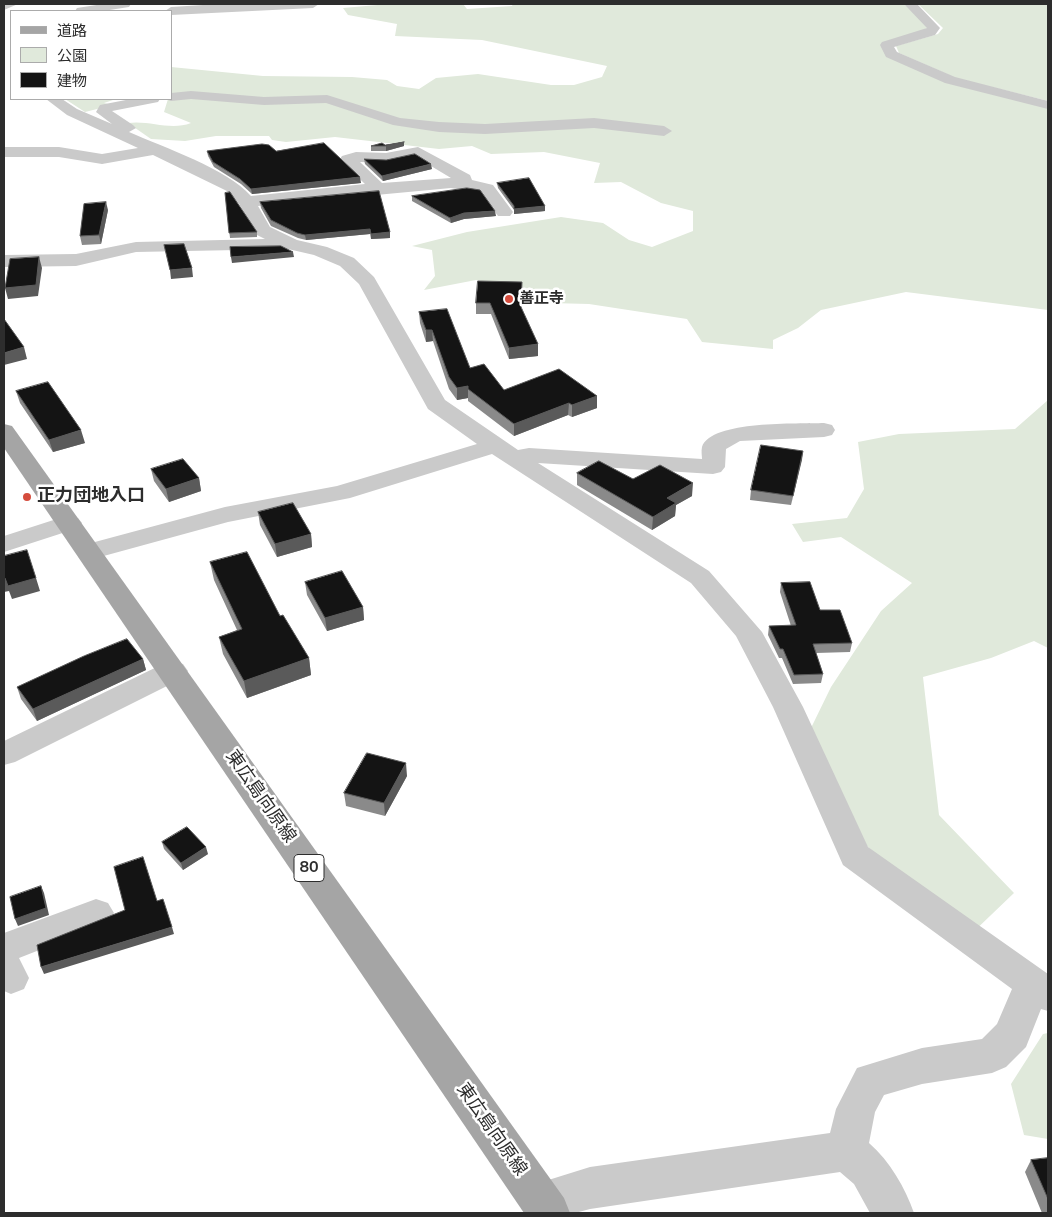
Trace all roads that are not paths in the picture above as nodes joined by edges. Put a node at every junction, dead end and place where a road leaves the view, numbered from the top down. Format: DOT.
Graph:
graph roads {
  1 [pos="12,4"];
  2 [pos="125,4"];
  3 [pos="313,4"];
  4 [pos="910,4"];
  5 [pos="4,6"];
  6 [pos="87,10"];
  7 [pos="172,12"];
  8 [pos="172,97"];
  9 [pos="54,100"];
  10 [pos="148,100"];
  11 [pos="1048,105"];
  12 [pos="664,131"];
  13 [pos="146,147"];
  14 [pos="4,152"];
  15 [pos="463,184"];
  16 [pos="378,188"];
  17 [pos="247,202"];
  18 [pos="504,212"];
  19 [pos="291,244"];
  20 [pos="4,261"];
  21 [pos="824,430"];
  22 [pos="4,431"];
  23 [pos="506,452"];
  24 [pos="69,523"];
  25 [pos="4,544"];
  26 [pos="89,552"];
  27 [pos="173,671"];
  28 [pos="4,754"];
  29 [pos="96,913"];
  30 [pos="6,964"];
  31 [pos="1040,990"];
  32 [pos="847,1151"];
  33 [pos="545,1208"];
  34 [pos="892,1213"];
  1 -- 5 [label="street"];
  2 -- 6 [label="street"];
  3 -- 7 [label="street"];
  4 -- 11 [label="street"];
  8 -- 12 [label="street"];
  9 -- 13 [label="street"];
  10 -- 13 [label="street"];
  13 -- 14 [label="street"];
  13 -- 17 [label="street"];
  15 -- 16 [label="street"];
  15 -- 16 [label="street"];
  15 -- 18 [label="street"];
  16 -- 17 [label="street"];
  17 -- 19 [label="street"];
  19 -- 20 [label="street"];
  19 -- 23 [label="street"];
  21 -- 23 [label="street"];
  22 -- 24 [label="main road, 東広島向原線 / 80"];
  23 -- 26 [label="street"];
  23 -- 31 [label="street"];
  24 -- 25 [label="street"];
  24 -- 26 [label="main road, 東広島向原線 / 80"];
  26 -- 27 [label="main road, 東広島向原線 / 80"];
  27 -- 28 [label="street"];
  27 -- 33 [label="main road, 東広島向原線 / 80"];
  29 -- 30 [label="street"];
  31 -- 32 [label="street"];
  32 -- 33 [label="street"];
  32 -- 34 [label="street"];
}
